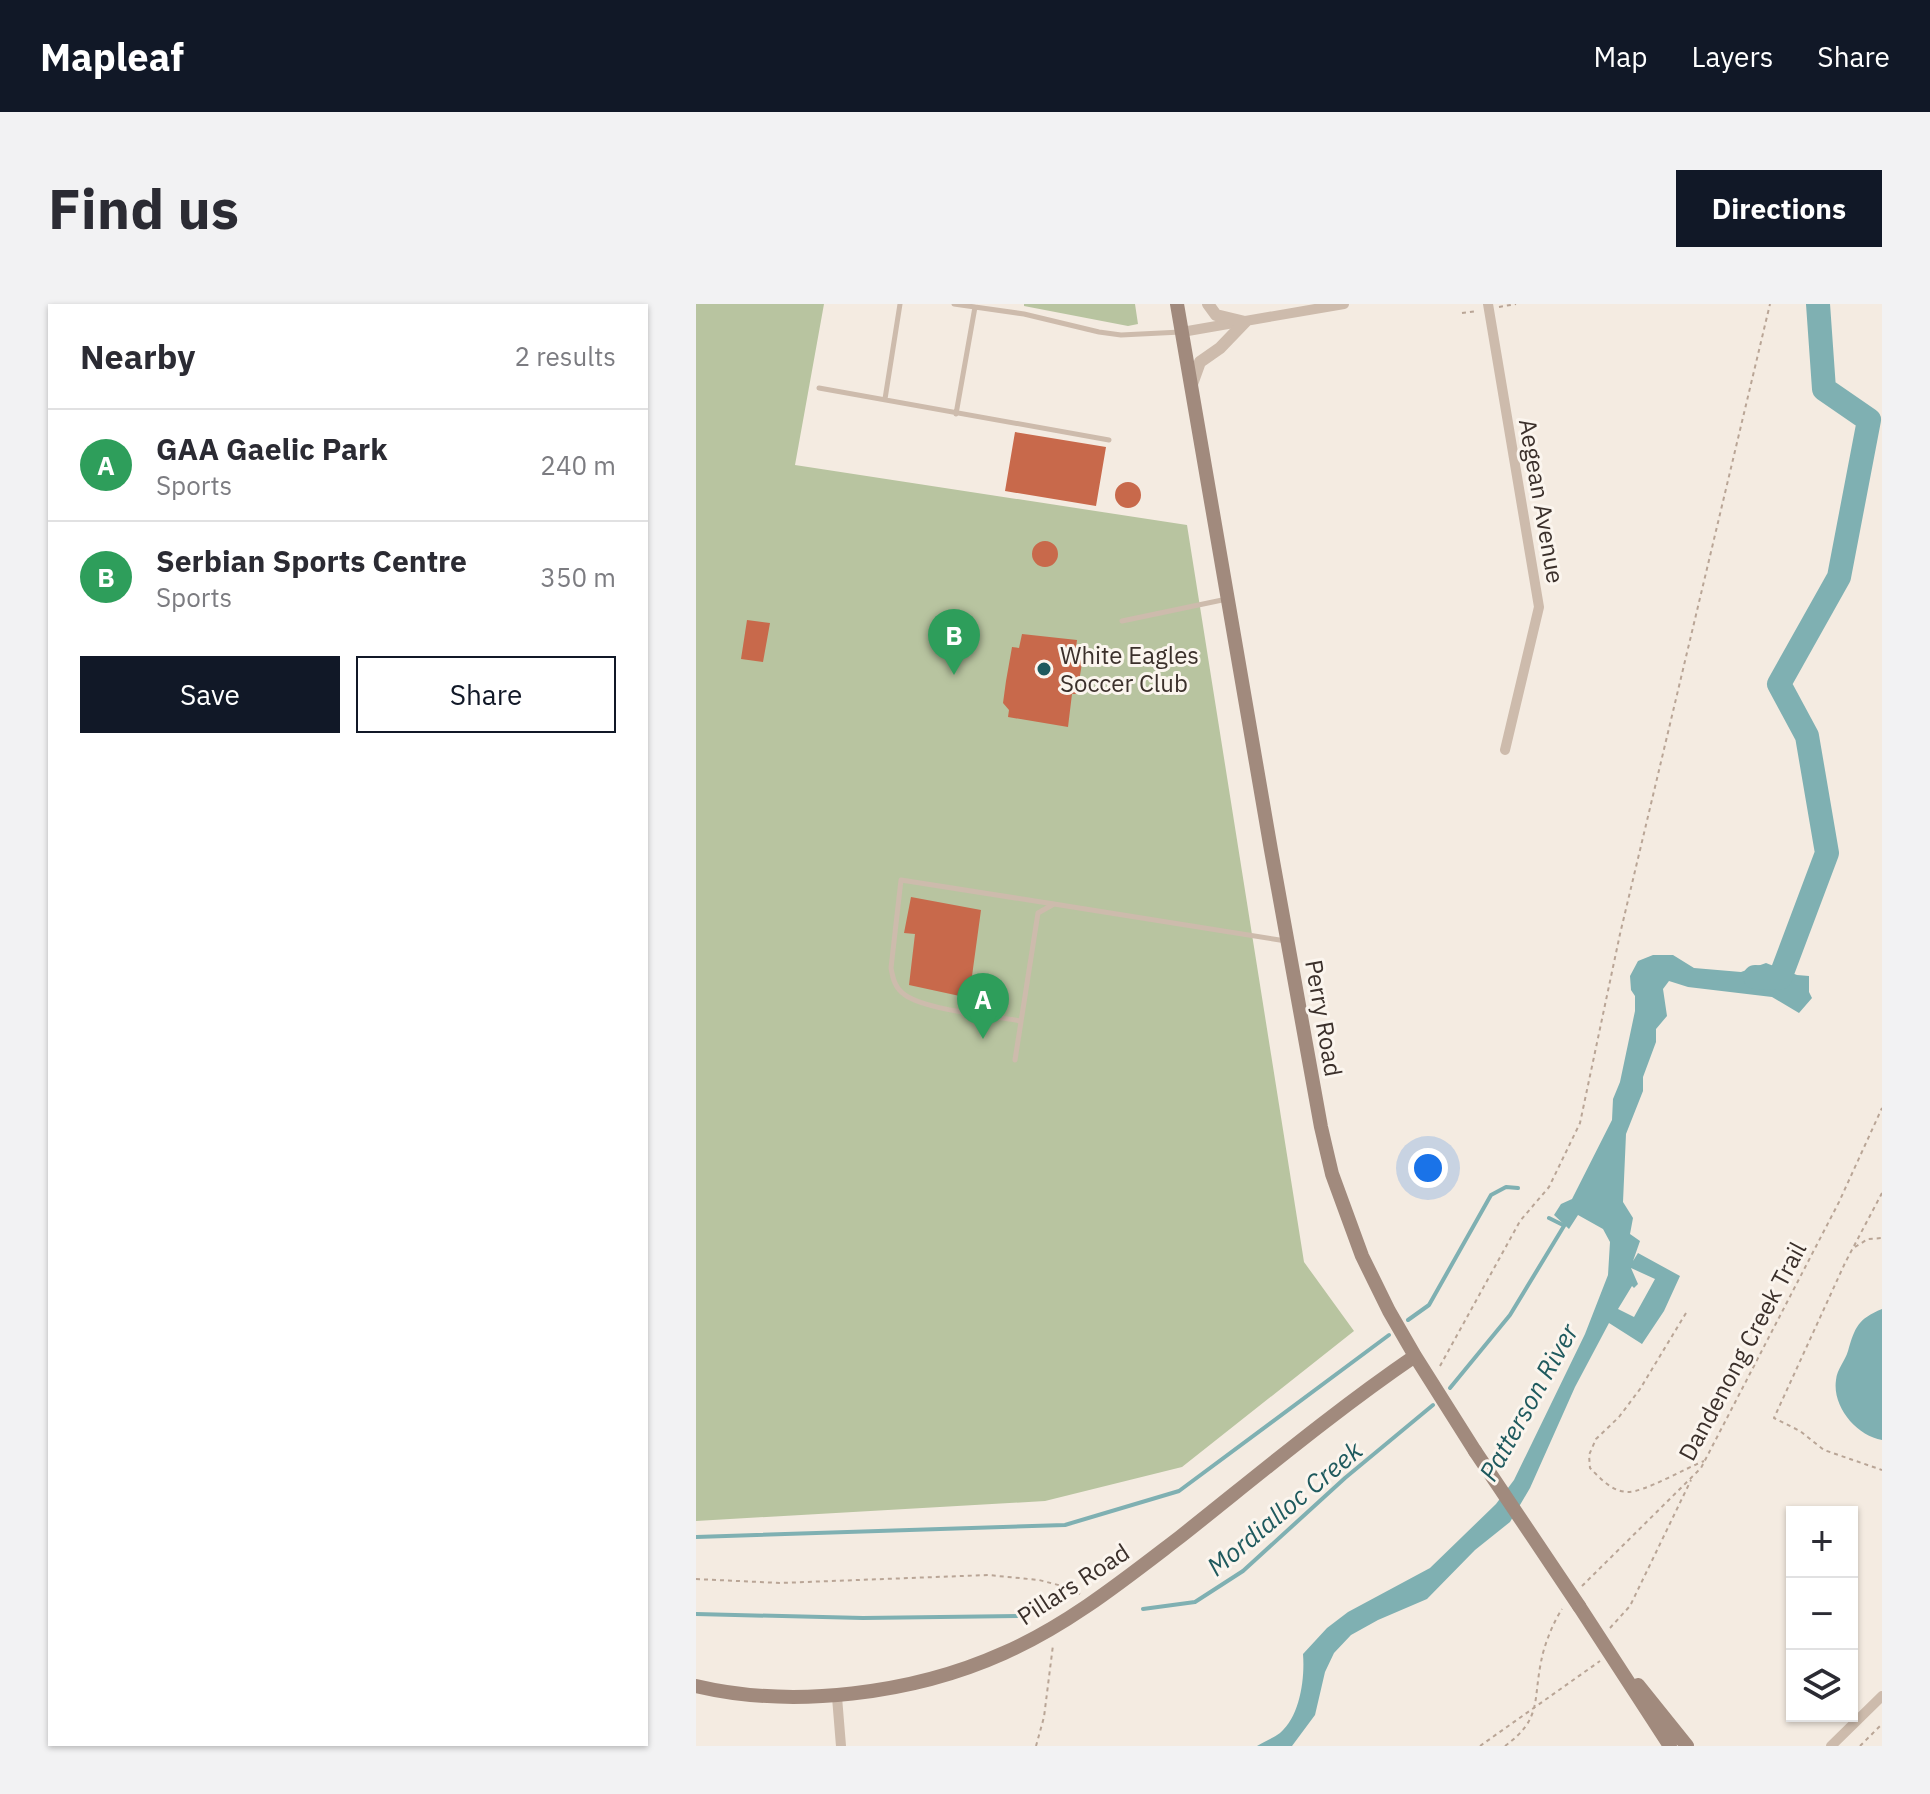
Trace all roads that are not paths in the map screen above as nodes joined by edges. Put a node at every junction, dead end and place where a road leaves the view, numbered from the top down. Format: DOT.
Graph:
graph roads {
  1 [pos="900,304"];
  2 [pos="954,304"];
  3 [pos="1177,304"];
  4 [pos="1208,304"];
  5 [pos="1344,304"];
  6 [pos="1488,306"];
  7 [pos="975,307"];
  8 [pos="1245,322"];
  9 [pos="1182,332"];
  10 [pos="1191,387"];
  11 [pos="819,388"];
  12 [pos="885,399"];
  13 [pos="956,414"];
  14 [pos="1109,440"];
  15 [pos="1228,599"];
  16 [pos="1122,621"];
  17 [pos="1505,750"];
  18 [pos="1054,904"];
  19 [pos="1287,941"];
  20 [pos="1021,1021"];
  21 [pos="1015,1060"];
  22 [pos="1415,1356"];
  23 [pos="696,1686"];
  24 [pos="1882,1696"];
  25 [pos="837,1697"];
  26 [pos="1682,1745"];
  27 [pos="1832,1745"];
  28 [pos="841,1746"];
  1 -- 12 [label="lane"];
  2 -- 7 [label="lane"];
  3 -- 9 [label="main road, Perry Road"];
  4 -- 8 [label="street"];
  5 -- 8 [label="street"];
  6 -- 17 [label="street, Aegean Avenue"];
  7 -- 9 [label="lane"];
  7 -- 13 [label="lane"];
  8 -- 9 [label="street"];
  8 -- 10 [label="street"];
  9 -- 10 [label="main road, Perry Road"];
  10 -- 15 [label="main road, Perry Road"];
  11 -- 12 [label="lane"];
  12 -- 13 [label="lane"];
  13 -- 14 [label="lane"];
  15 -- 16 [label="lane"];
  15 -- 19 [label="main road, Perry Road"];
  18 -- 19 [label="lane"];
  18 -- 20 [label="lane"];
  18 -- 20 [label="lane"];
  19 -- 22 [label="main road, Perry Road"];
  20 -- 21 [label="lane"];
  22 -- 25 [label="main road, Pillars Road"];
  22 -- 26 [label="main road, Perry Road, bridge"];
  23 -- 25 [label="main road, Pillars Road"];
  24 -- 27 [label="street"];
  25 -- 28 [label="street"];
}
